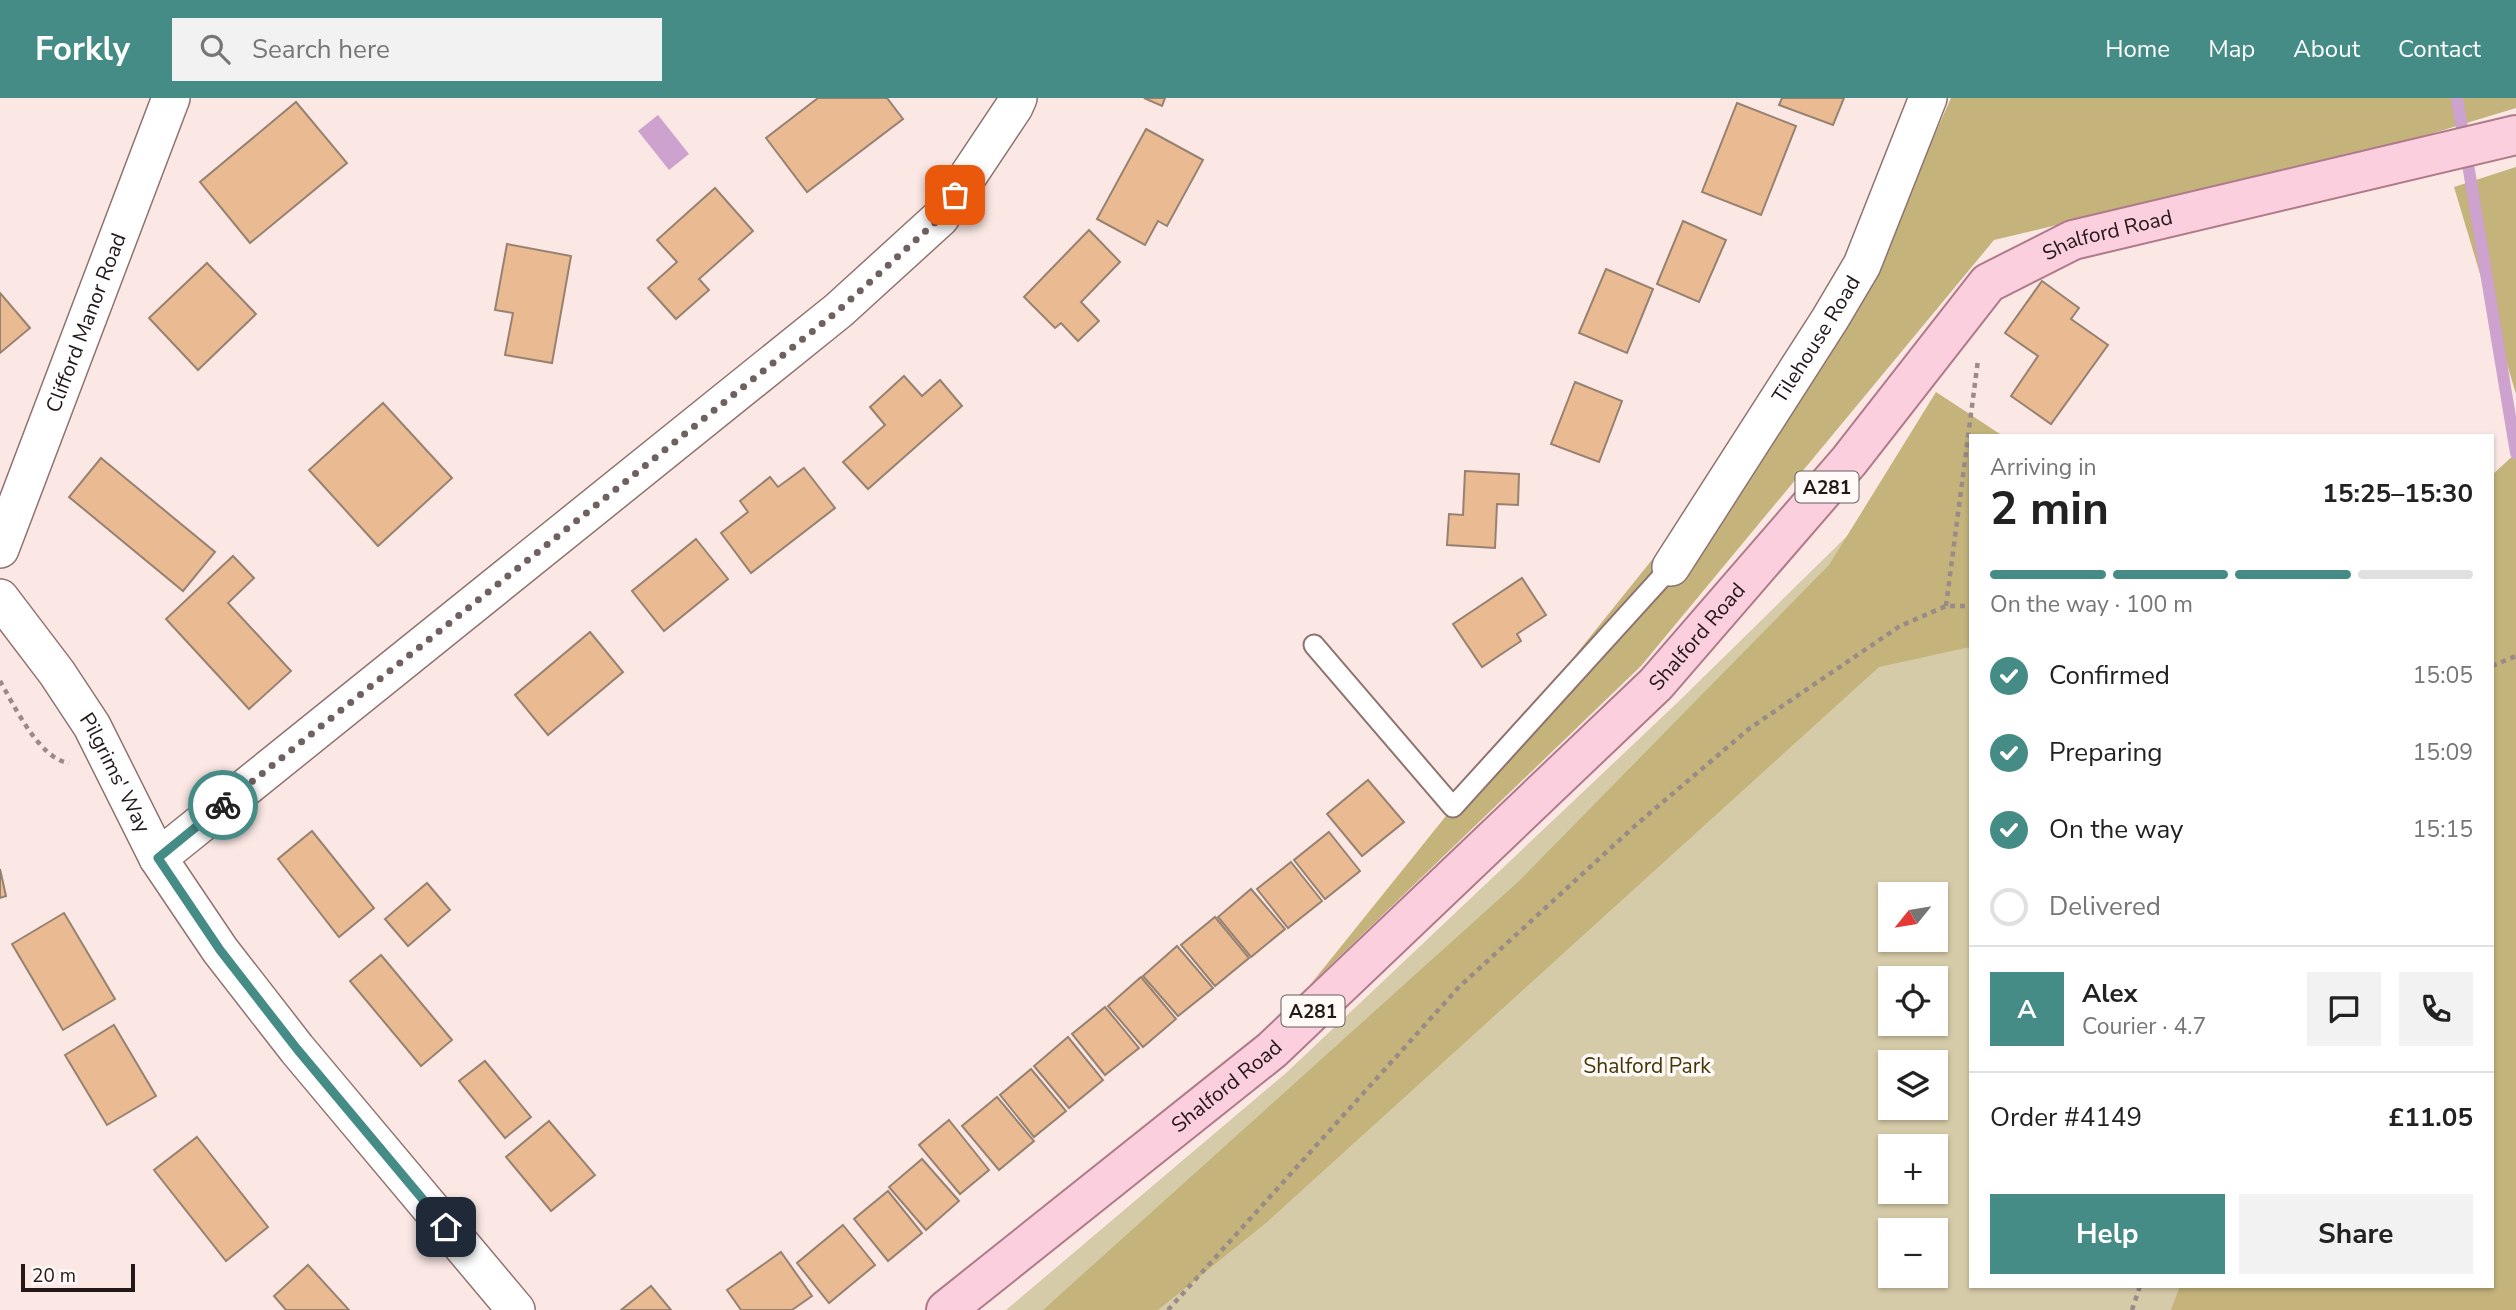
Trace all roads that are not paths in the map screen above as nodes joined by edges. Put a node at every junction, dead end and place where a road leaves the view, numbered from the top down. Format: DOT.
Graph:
graph roads {
  1 [pos="171,98"];
  2 [pos="1018,98"];
  3 [pos="1928,98"];
  4 [pos="2516,135"];
  5 [pos="0,549"];
  6 [pos="1671,567"];
  7 [pos="0,598"];
  8 [pos="1314,645"];
  9 [pos="158,858"];
  10 [pos="516,1310"];
  11 [pos="946,1310"];
  1 -- 5 [label="street, Clifford Manor Road"];
  2 -- 9 [label="street"];
  3 -- 6 [label="street, Tilehouse Road"];
  4 -- 11 [label="main road, Shalford Road / A281"];
  6 -- 8 [label="lane"];
  7 -- 9 [label="street, Pilgrims' Way"];
  9 -- 10 [label="street, Pilgrims' Way"];
}
